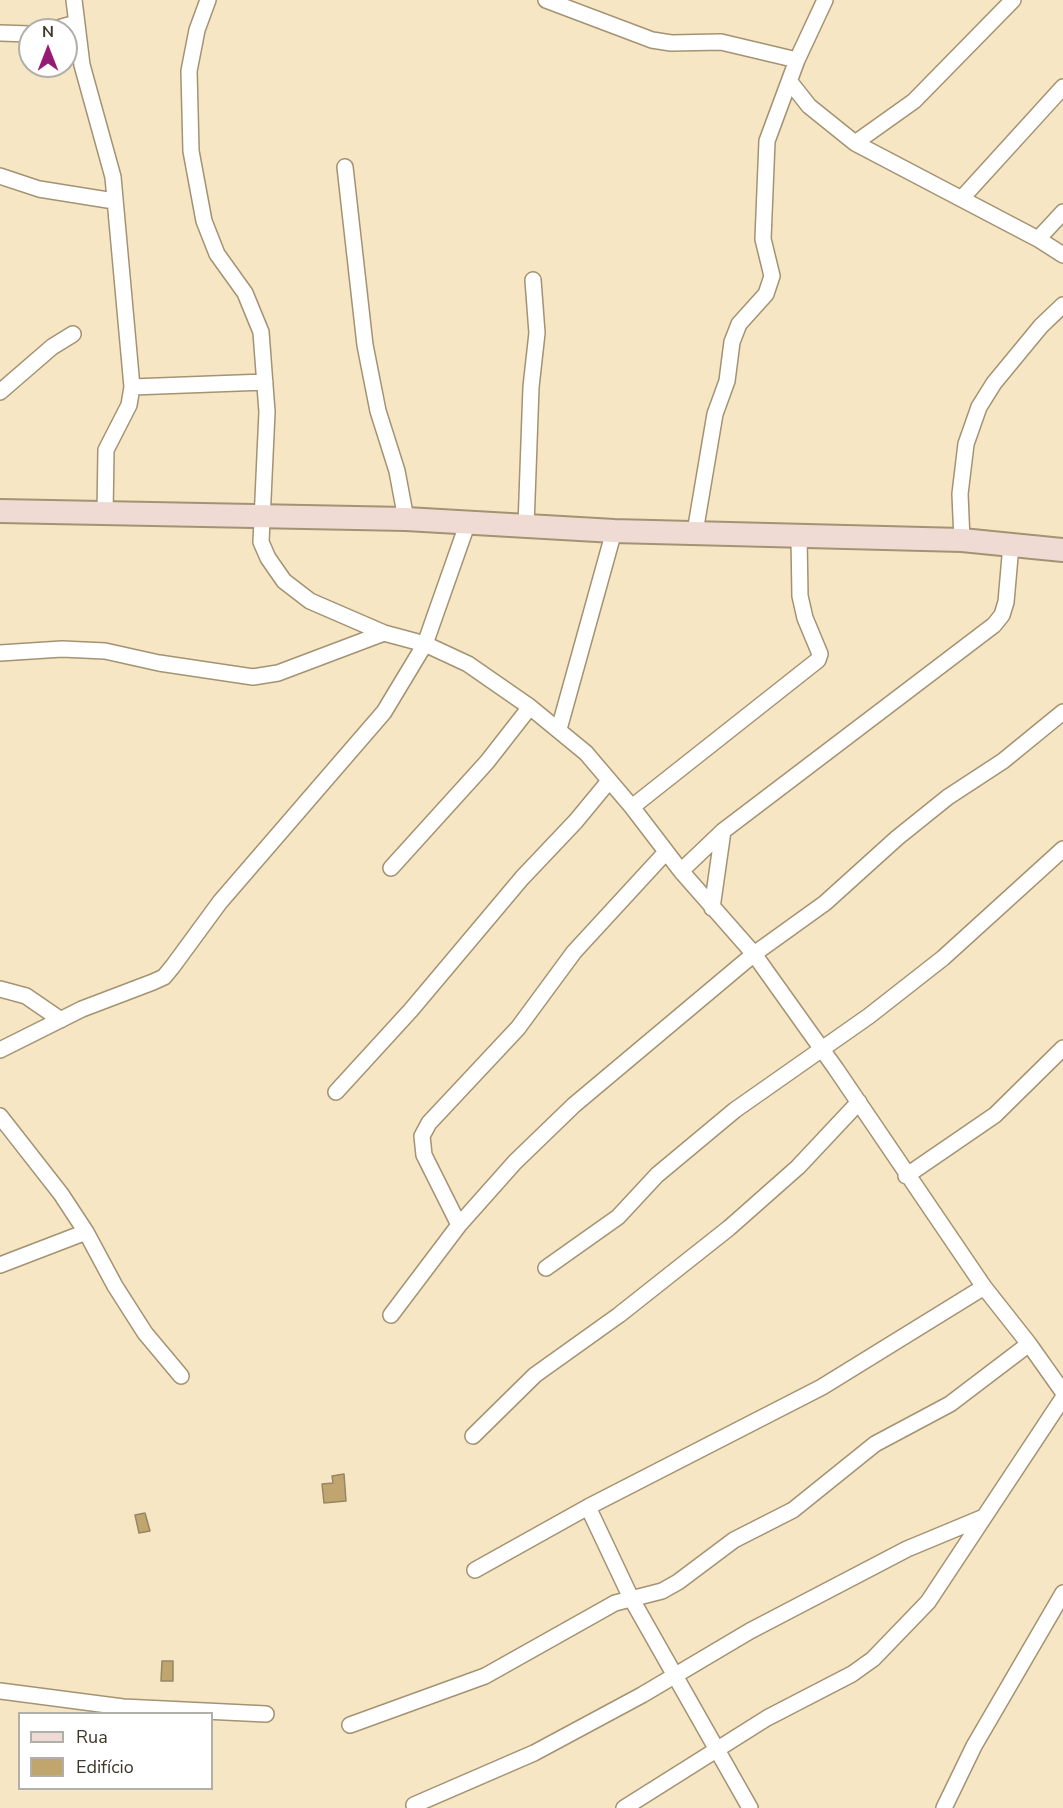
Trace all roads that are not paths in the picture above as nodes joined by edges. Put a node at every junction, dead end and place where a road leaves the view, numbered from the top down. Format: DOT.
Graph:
graph roads {
  1 [pos="74,0"];
  2 [pos="208,0"];
  3 [pos="546,0"];
  4 [pos="825,0"];
  5 [pos="1013,0"];
  6 [pos="76,18"];
  7 [pos="0,33"];
  8 [pos="18,34"];
  9 [pos="78,37"];
  10 [pos="797,60"];
  11 [pos="790,82"];
  12 [pos="1063,87"];
  13 [pos="855,143"];
  14 [pos="345,167"];
  15 [pos="0,176"];
  16 [pos="962,198"];
  17 [pos="114,201"];
  18 [pos="1063,212"];
  19 [pos="1038,239"];
  20 [pos="1063,255"];
  21 [pos="533,280"];
  22 [pos="1063,305"];
  23 [pos="73,334"];
  24 [pos="265,382"];
  25 [pos="132,387"];
  26 [pos="0,392"];
  27 [pos="0,512"];
  28 [pos="105,514"];
  29 [pos="260,517"];
  30 [pos="406,519"];
  31 [pos="468,522"];
  32 [pos="526,526"];
  33 [pos="614,531"];
  34 [pos="694,532"];
  35 [pos="799,537"];
  36 [pos="962,540"];
  37 [pos="1011,545"];
  38 [pos="1063,550"];
  39 [pos="384,633"];
  40 [pos="425,644"];
  41 [pos="0,653"];
  42 [pos="530,707"];
  43 [pos="1063,712"];
  44 [pos="559,729"];
  45 [pos="609,781"];
  46 [pos="632,807"];
  47 [pos="723,831"];
  48 [pos="1063,849"];
  49 [pos="666,852"];
  50 [pos="391,868"];
  51 [pos="681,871"];
  52 [pos="712,908"];
  53 [pos="754,954"];
  54 [pos="0,989"];
  55 [pos="61,1020"];
  56 [pos="1063,1048"];
  57 [pos="823,1049"];
  58 [pos="0,1050"];
  59 [pos="336,1092"];
  60 [pos="859,1102"];
  61 [pos="0,1116"];
  62 [pos="906,1176"];
  63 [pos="459,1226"];
  64 [pos="86,1232"];
  65 [pos="0,1264"];
  66 [pos="546,1268"];
  67 [pos="984,1287"];
  68 [pos="391,1315"];
  69 [pos="1029,1344"];
  70 [pos="181,1376"];
  71 [pos="1063,1392"];
  72 [pos="1063,1398"];
  73 [pos="473,1436"];
  74 [pos="588,1507"];
  75 [pos="984,1517"];
  76 [pos="475,1570"];
  77 [pos="1063,1593"];
  78 [pos="631,1598"];
  79 [pos="675,1676"];
  80 [pos="0,1691"];
  81 [pos="266,1714"];
  82 [pos="350,1725"];
  83 [pos="717,1749"];
  84 [pos="414,1805"];
  85 [pos="624,1808"];
  86 [pos="750,1808"];
  87 [pos="944,1808"];
  1 -- 6 [label="street"];
  2 -- 24 [label="street"];
  3 -- 10 [label="street"];
  4 -- 10 [label="street"];
  5 -- 13 [label="street"];
  7 -- 8 [label="street"];
  9 -- 17 [label="street"];
  10 -- 11 [label="street"];
  11 -- 13 [label="street"];
  11 -- 34 [label="street"];
  12 -- 16 [label="street"];
  13 -- 16 [label="street"];
  14 -- 30 [label="street"];
  15 -- 17 [label="street"];
  16 -- 19 [label="street"];
  17 -- 25 [label="street"];
  18 -- 19 [label="street"];
  19 -- 20 [label="street"];
  21 -- 32 [label="street"];
  22 -- 36 [label="street"];
  23 -- 26 [label="street"];
  24 -- 25 [label="street"];
  24 -- 29 [label="street"];
  25 -- 28 [label="street"];
  27 -- 28 [label="street"];
  28 -- 29 [label="street"];
  29 -- 30 [label="street"];
  29 -- 39 [label="street"];
  30 -- 31 [label="street"];
  31 -- 32 [label="street"];
  31 -- 40 [label="street"];
  32 -- 33 [label="street"];
  33 -- 34 [label="street"];
  33 -- 44 [label="street"];
  34 -- 35 [label="street"];
  35 -- 36 [label="street"];
  35 -- 46 [label="street"];
  36 -- 37 [label="street"];
  37 -- 38 [label="street"];
  37 -- 47 [label="street"];
  39 -- 40 [label="street"];
  39 -- 41 [label="street"];
  40 -- 42 [label="street"];
  40 -- 55 [label="street"];
  42 -- 44 [label="street"];
  42 -- 50 [label="street"];
  43 -- 53 [label="street"];
  44 -- 45 [label="street"];
  45 -- 46 [label="street"];
  45 -- 59 [label="street"];
  46 -- 49 [label="street"];
  47 -- 51 [label="street"];
  47 -- 52 [label="street"];
  48 -- 57 [label="street"];
  49 -- 51 [label="street"];
  49 -- 63 [label="street"];
  51 -- 52 [label="street"];
  52 -- 53 [label="street"];
  53 -- 57 [label="street"];
  53 -- 63 [label="street"];
  54 -- 55 [label="street"];
  55 -- 58 [label="street"];
  56 -- 62 [label="street"];
  57 -- 60 [label="street"];
  57 -- 66 [label="street"];
  60 -- 62 [label="street"];
  60 -- 73 [label="street"];
  61 -- 64 [label="street"];
  62 -- 67 [label="street"];
  63 -- 68 [label="street"];
  64 -- 65 [label="street"];
  64 -- 70 [label="street"];
  67 -- 69 [label="street"];
  67 -- 74 [label="street"];
  69 -- 71 [label="street"];
  69 -- 78 [label="street"];
  72 -- 75 [label="street"];
  74 -- 76 [label="street"];
  74 -- 78 [label="street"];
  75 -- 79 [label="street"];
  75 -- 83 [label="street"];
  77 -- 87 [label="street"];
  78 -- 79 [label="street"];
  78 -- 82 [label="street"];
  79 -- 83 [label="street"];
  79 -- 84 [label="street"];
  80 -- 81 [label="street"];
  83 -- 85 [label="street"];
  83 -- 86 [label="street"];
}
